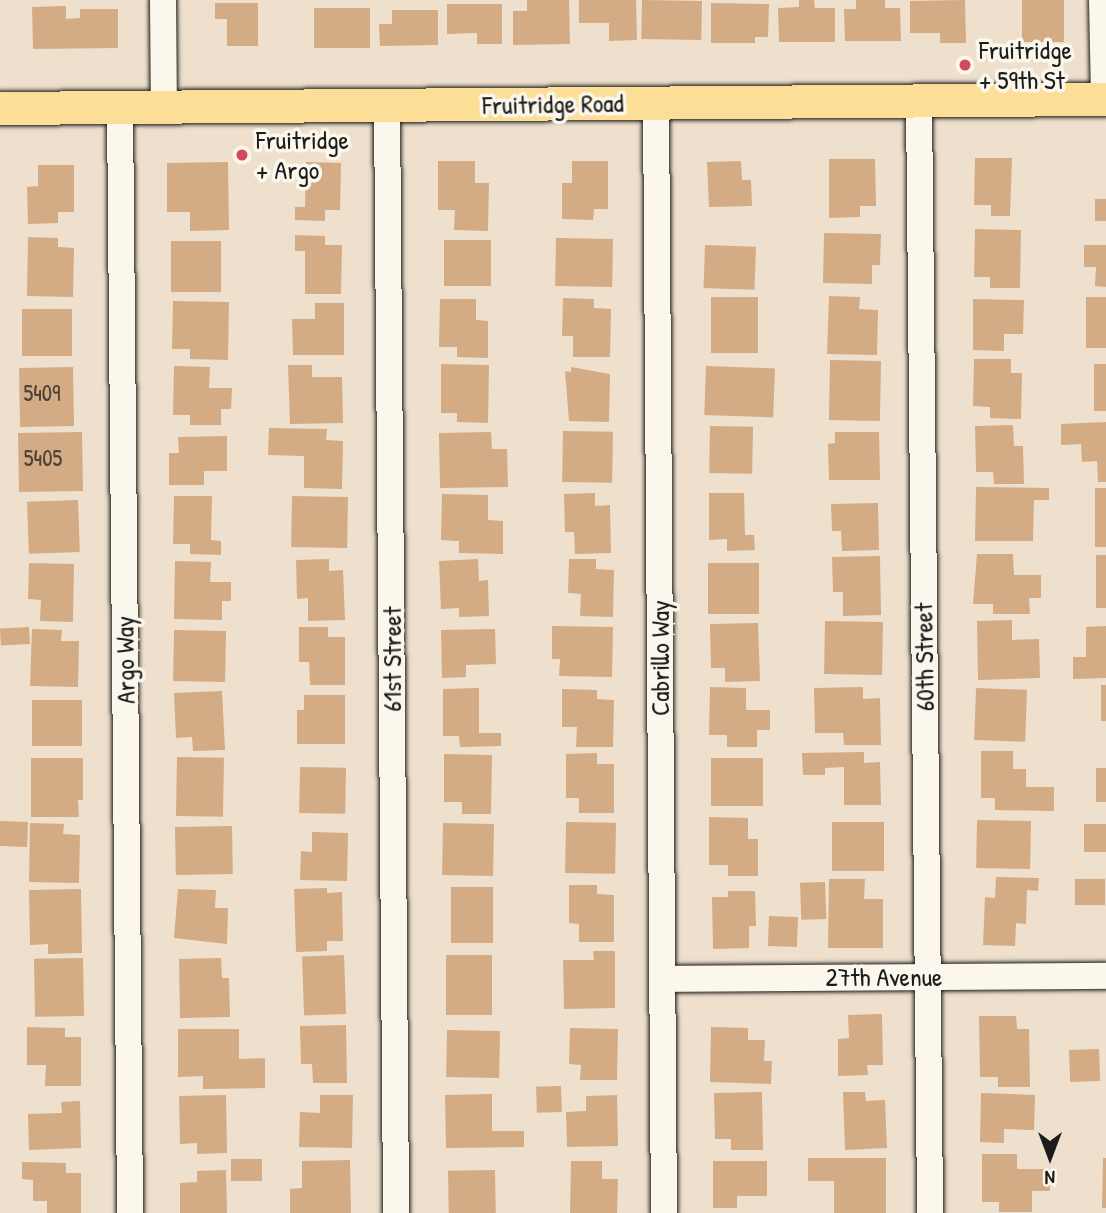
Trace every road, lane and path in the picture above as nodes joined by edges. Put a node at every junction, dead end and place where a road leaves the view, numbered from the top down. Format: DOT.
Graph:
graph roads {
  1 [pos="163,0"];
  2 [pos="1102,0"];
  3 [pos="1105,99"];
  4 [pos="919,100"];
  5 [pos="656,103"];
  6 [pos="387,105"];
  7 [pos="120,107"];
  8 [pos="164,107"];
  9 [pos="0,108"];
  10 [pos="1106,976"];
  11 [pos="927,977"];
  12 [pos="662,979"];
  13 [pos="130,1213"];
  14 [pos="396,1213"];
  15 [pos="664,1213"];
  16 [pos="930,1213"];
  1 -- 8 [label="street"];
  2 -- 3 [label="street"];
  3 -- 4 [label="main road, Fruitridge Road"];
  4 -- 5 [label="main road, Fruitridge Road"];
  4 -- 11 [label="street, 60th Street"];
  5 -- 6 [label="main road, Fruitridge Road"];
  5 -- 12 [label="street, Cabrillo Way"];
  6 -- 8 [label="main road, Fruitridge Road"];
  6 -- 14 [label="street, 61st Street"];
  7 -- 8 [label="main road, Fruitridge Road"];
  7 -- 9 [label="main road, Fruitridge Road"];
  7 -- 13 [label="street, Argo Way"];
  10 -- 11 [label="street, 27th Avenue"];
  11 -- 12 [label="street, 27th Avenue"];
  11 -- 16 [label="street, 60th Street"];
  12 -- 15 [label="street, Cabrillo Way"];
}
